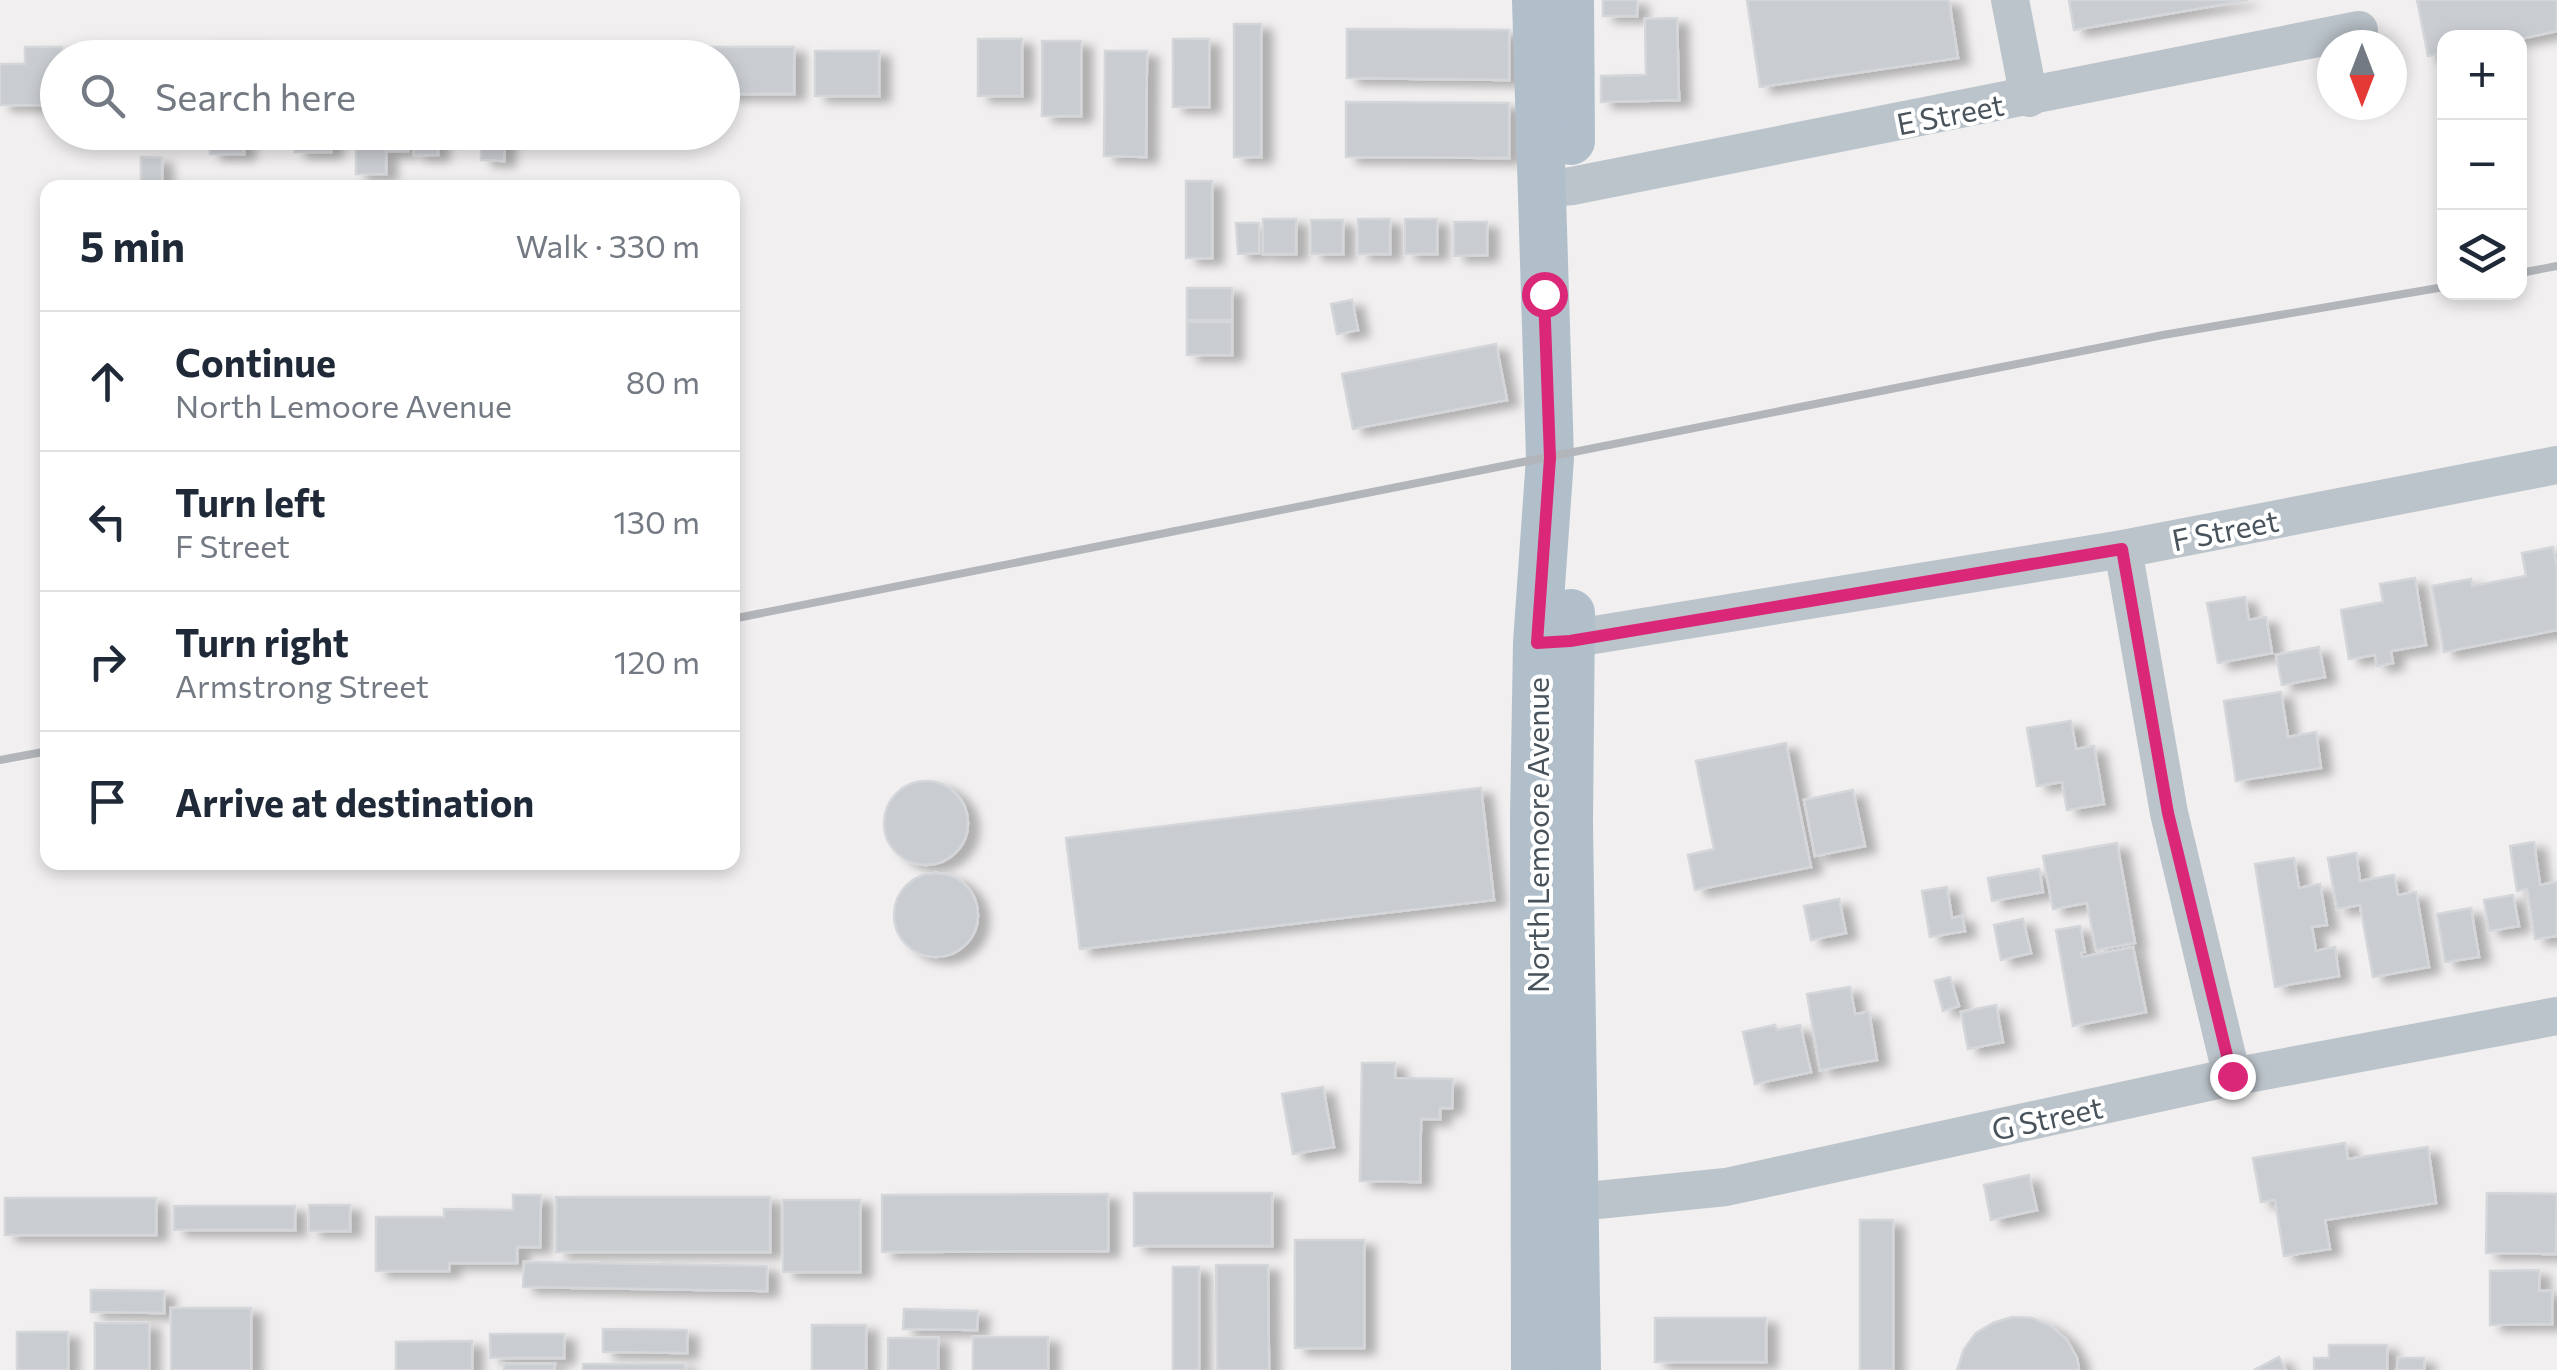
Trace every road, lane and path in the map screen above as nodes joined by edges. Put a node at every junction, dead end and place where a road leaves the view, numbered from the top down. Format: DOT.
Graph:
graph roads {
  1 [pos="1536,0"];
  2 [pos="1570,0"];
  3 [pos="2010,0"];
  4 [pos="2317,39"];
  5 [pos="2029,98"];
  6 [pos="1556,188"];
  7 [pos="2557,465"];
  8 [pos="2122,549"];
  9 [pos="1554,642"];
  10 [pos="2557,1016"];
  11 [pos="2232,1076"];
  12 [pos="1555,1204"];
  13 [pos="1535,1370"];
  14 [pos="1577,1370"];
  1 -- 6 [label="main road, North Lemoore Avenue"];
  2 -- 6 [label="main road, North Lemoore Avenue"];
  3 -- 5 [label="street"];
  4 -- 5 [label="street, E Street"];
  5 -- 6 [label="street, E Street"];
  6 -- 9 [label="main road, North Lemoore Avenue"];
  7 -- 8 [label="street, F Street"];
  8 -- 9 [label="street, F Street"];
  8 -- 11 [label="street"];
  9 -- 12 [label="main road, North Lemoore Avenue"];
  10 -- 11 [label="street, G Street"];
  11 -- 12 [label="street, G Street"];
  12 -- 13 [label="main road, North Lemoore Avenue"];
  12 -- 14 [label="main road, North Lemoore Avenue"];
}
